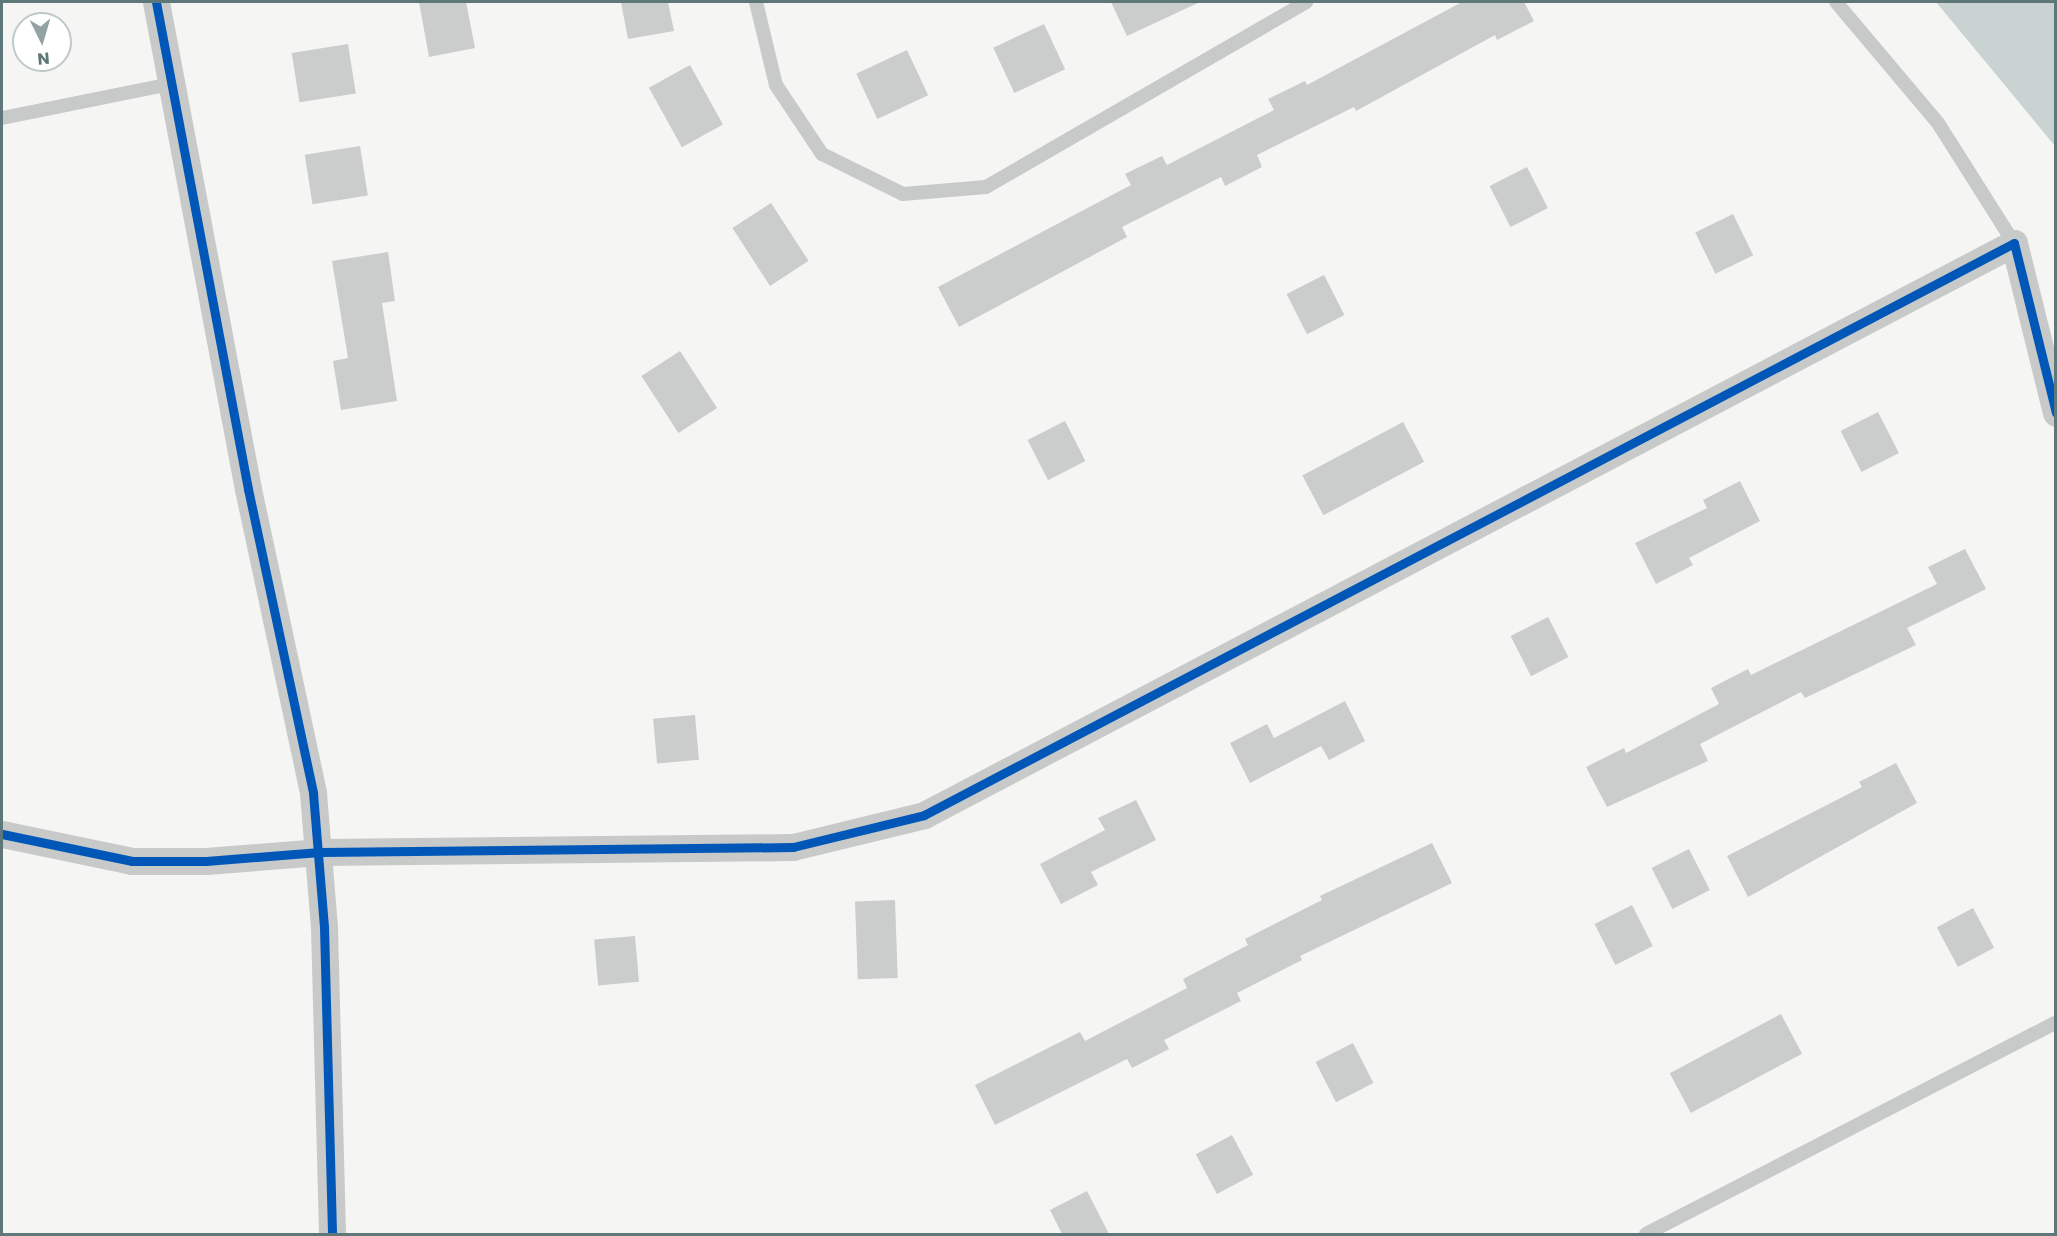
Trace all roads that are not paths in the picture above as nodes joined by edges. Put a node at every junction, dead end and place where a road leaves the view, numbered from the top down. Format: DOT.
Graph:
graph roads {
  1 [pos="156,2"];
  2 [pos="756,2"];
  3 [pos="1307,2"];
  4 [pos="1836,2"];
  5 [pos="171,84"];
  6 [pos="2,118"];
  7 [pos="2014,243"];
  8 [pos="2055,413"];
  9 [pos="2,834"];
  10 [pos="320,852"];
  11 [pos="2055,1022"];
  12 [pos="332,1234"];
  13 [pos="1646,1234"];
  1 -- 5 [label="street"];
  2 -- 3 [label="lane"];
  4 -- 7 [label="lane"];
  5 -- 6 [label="lane"];
  5 -- 10 [label="street"];
  7 -- 8 [label="street"];
  7 -- 10 [label="street"];
  9 -- 10 [label="street"];
  10 -- 12 [label="street"];
  11 -- 13 [label="lane"];
}
